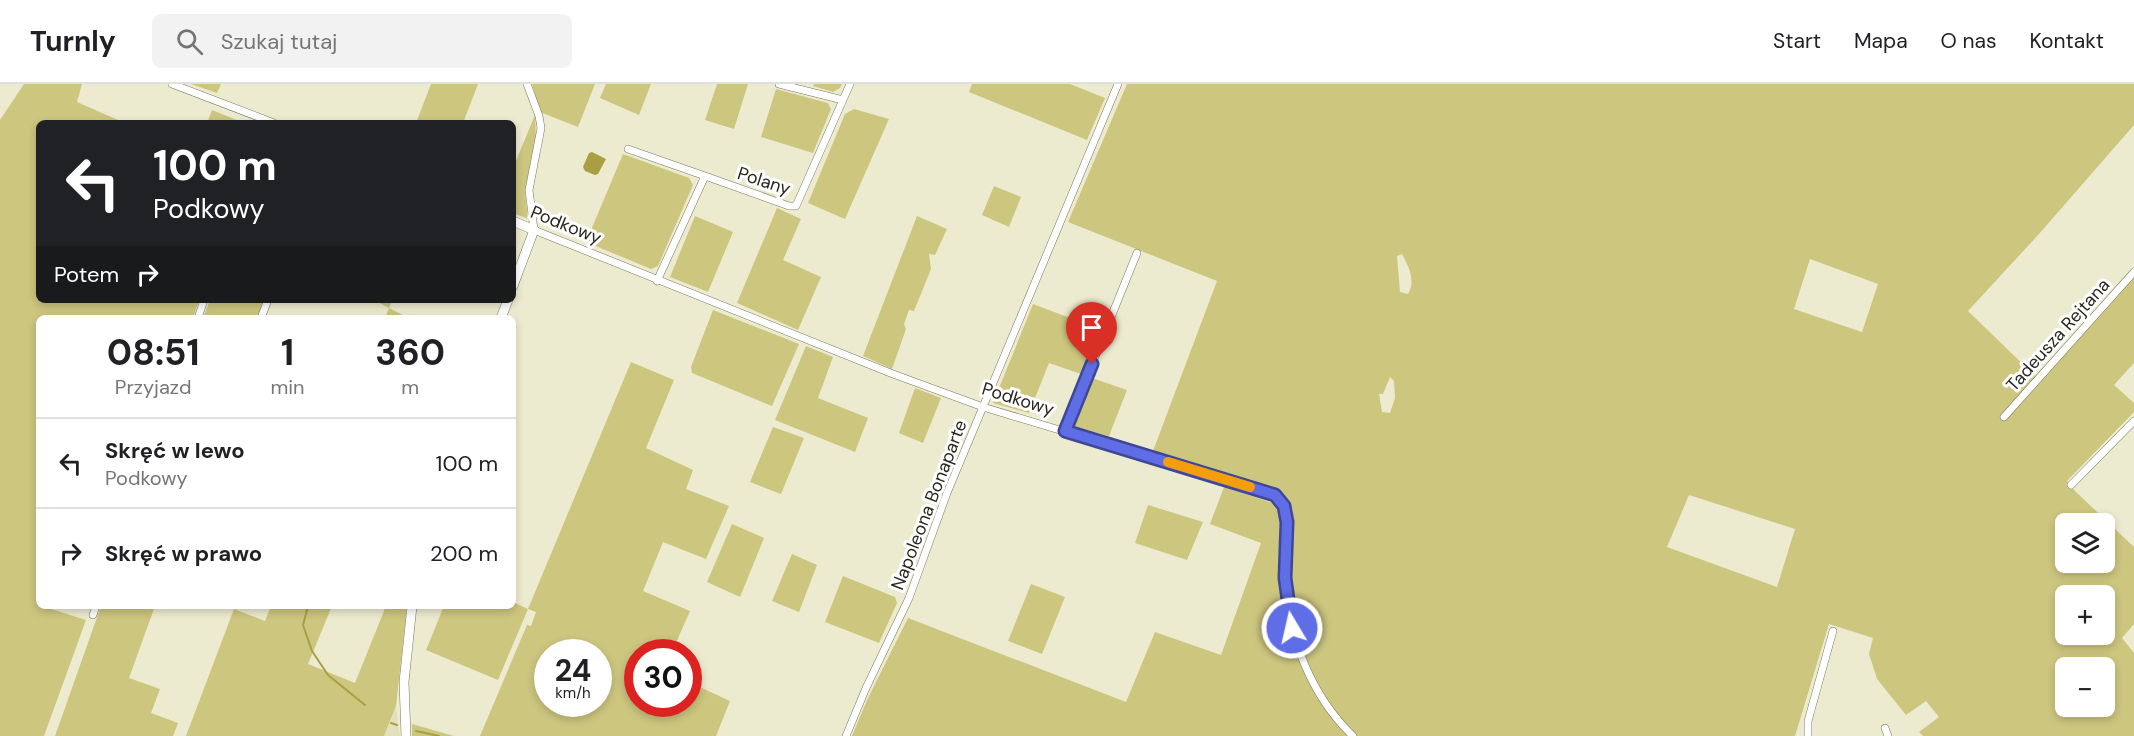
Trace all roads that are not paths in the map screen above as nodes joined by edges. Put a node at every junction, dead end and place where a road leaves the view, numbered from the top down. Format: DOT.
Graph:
graph roads {
  1 [pos="172,84"];
  2 [pos="527,84"];
  3 [pos="779,84"];
  4 [pos="850,84"];
  5 [pos="1118,84"];
  6 [pos="843,100"];
  7 [pos="264,120"];
  8 [pos="628,149"];
  9 [pos="705,176"];
  10 [pos="516,222"];
  11 [pos="534,230"];
  12 [pos="1137,253"];
  13 [pos="2134,272"];
  14 [pos="516,278"];
  15 [pos="657,281"];
  16 [pos="983,407"];
  17 [pos="2004,417"];
  18 [pos="2134,421"];
  19 [pos="1065,431"];
  20 [pos="2071,485"];
  21 [pos="95,609"];
  22 [pos="412,609"];
  23 [pos="93,615"];
  24 [pos="1833,631"];
  25 [pos="1885,728"];
  26 [pos="406,736"];
  27 [pos="846,736"];
  28 [pos="1353,736"];
  29 [pos="1808,736"];
  30 [pos="1888,736"];
  1 -- 7 [label="street"];
  2 -- 11 [label="street"];
  3 -- 6 [label="street"];
  4 -- 6 [label="street, Polany"];
  5 -- 16 [label="street, Napoleona Bonaparte"];
  6 -- 9 [label="street, Polany"];
  8 -- 9 [label="street"];
  9 -- 15 [label="street"];
  10 -- 11 [label="street, Podkowy"];
  11 -- 14 [label="street"];
  11 -- 15 [label="street, Podkowy"];
  12 -- 19 [label="street"];
  13 -- 17 [label="street, Tadeusza Rejtana"];
  15 -- 16 [label="street, Podkowy"];
  16 -- 19 [label="street, Podkowy"];
  16 -- 27 [label="street, Napoleona Bonaparte"];
  18 -- 20 [label="street"];
  19 -- 28 [label="street, Podkowy"];
  21 -- 23 [label="street"];
  22 -- 26 [label="street"];
  24 -- 29 [label="street"];
  25 -- 30 [label="street"];
}
